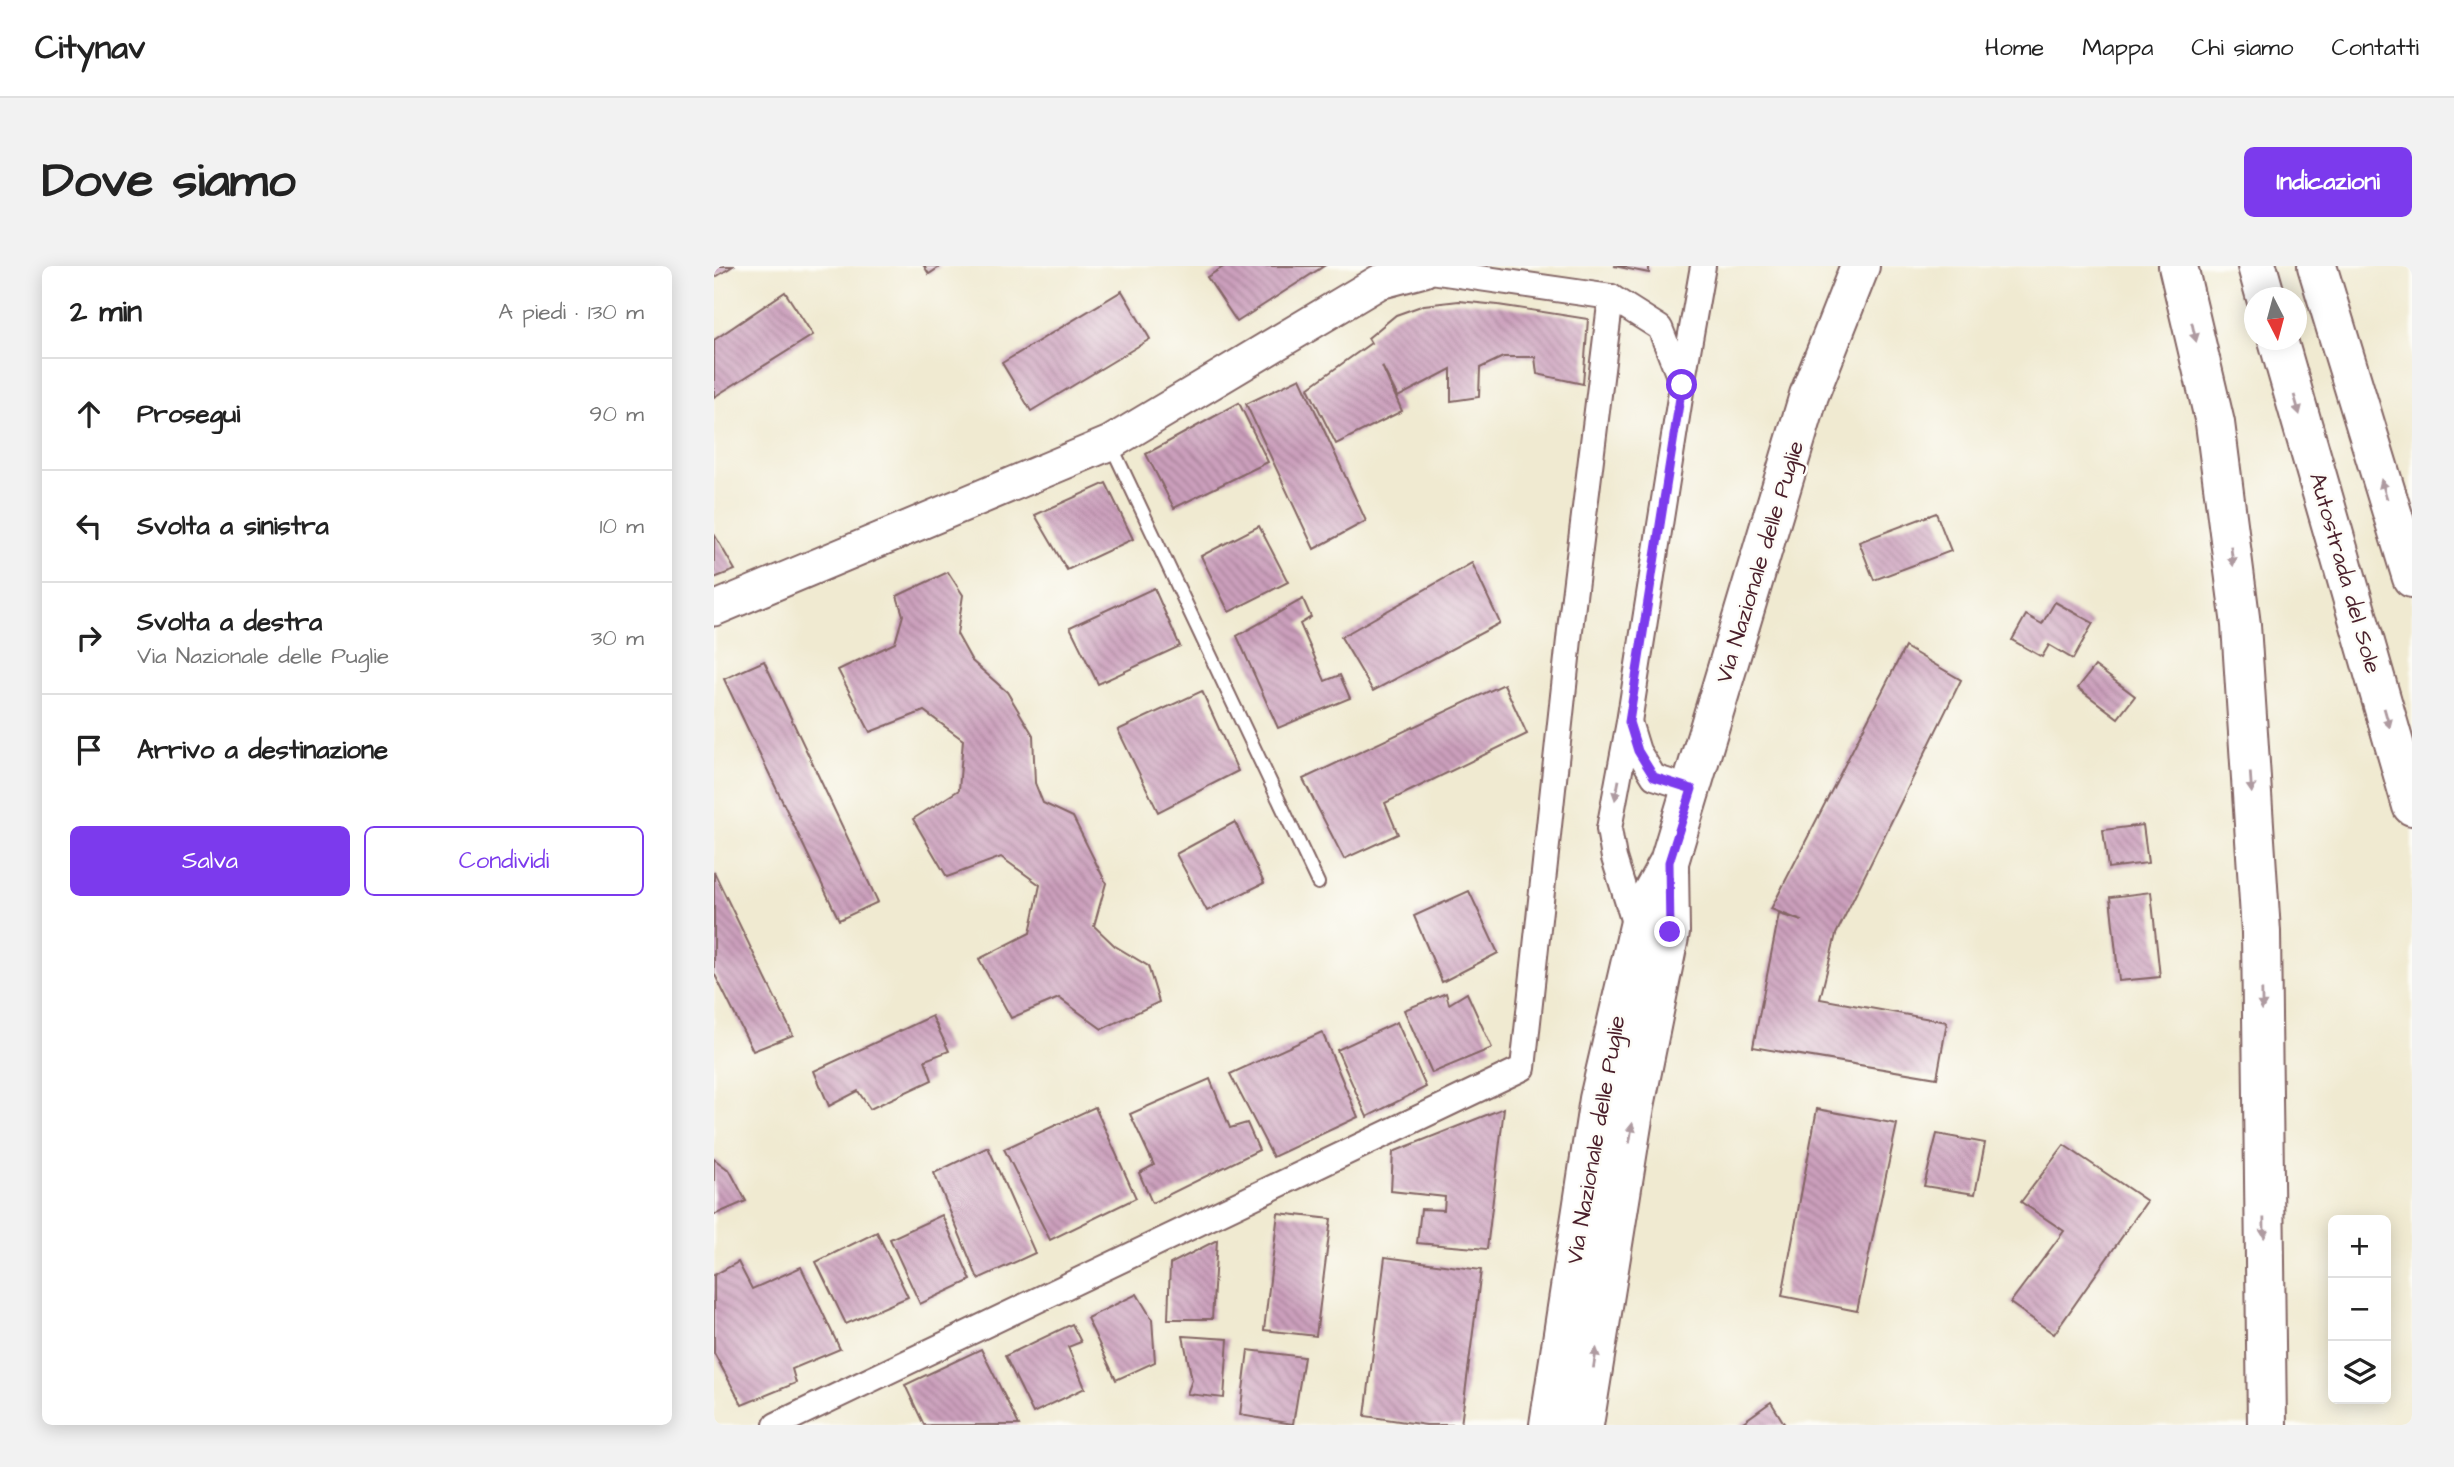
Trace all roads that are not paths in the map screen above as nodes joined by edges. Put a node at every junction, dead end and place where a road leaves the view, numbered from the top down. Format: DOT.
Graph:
graph roads {
  1 [pos="1703,266"];
  2 [pos="1860,266"];
  3 [pos="2178,266"];
  4 [pos="2258,266"];
  5 [pos="2316,266"];
  6 [pos="1405,271"];
  7 [pos="2263,287"];
  8 [pos="1611,297"];
  9 [pos="2281,350"];
  10 [pos="1682,385"];
  11 [pos="1110,443"];
  12 [pos="2411,572"];
  13 [pos="714,609"];
  14 [pos="1629,722"];
  15 [pos="1692,789"];
  16 [pos="2412,806"];
  17 [pos="1669,862"];
  18 [pos="1318,883"];
  19 [pos="1637,933"];
  20 [pos="776,1425"];
  21 [pos="1549,1425"];
  22 [pos="1584,1425"];
  23 [pos="2267,1425"];
  1 -- 10 [label="street"];
  2 -- 15 [label="main road, Via Nazionale delle Puglie"];
  3 -- 23 [label="main road, one-way"];
  4 -- 7 [label="main road"];
  12 -- 5 [label="main road, one-way"];
  6 -- 8 [label="street"];
  6 -- 11 [label="street"];
  8 -- 10 [label="street"];
  8 -- 20 [label="street"];
  9 -- 16 [label="main road, Autostrada del Sole, one-way"];
  10 -- 14 [label="street"];
  11 -- 13 [label="street"];
  11 -- 18 [label="lane"];
  14 -- 15 [label="street"];
  14 -- 19 [label="street, one-way"];
  15 -- 17 [label="main road, Via Nazionale delle Puglie"];
  17 -- 19 [label="main road, Via Nazionale delle Puglie"];
  22 -- 17 [label="main road, Via Nazionale delle Puglie, one-way"];
  19 -- 21 [label="main road, Via Nazionale delle Puglie"];
}
